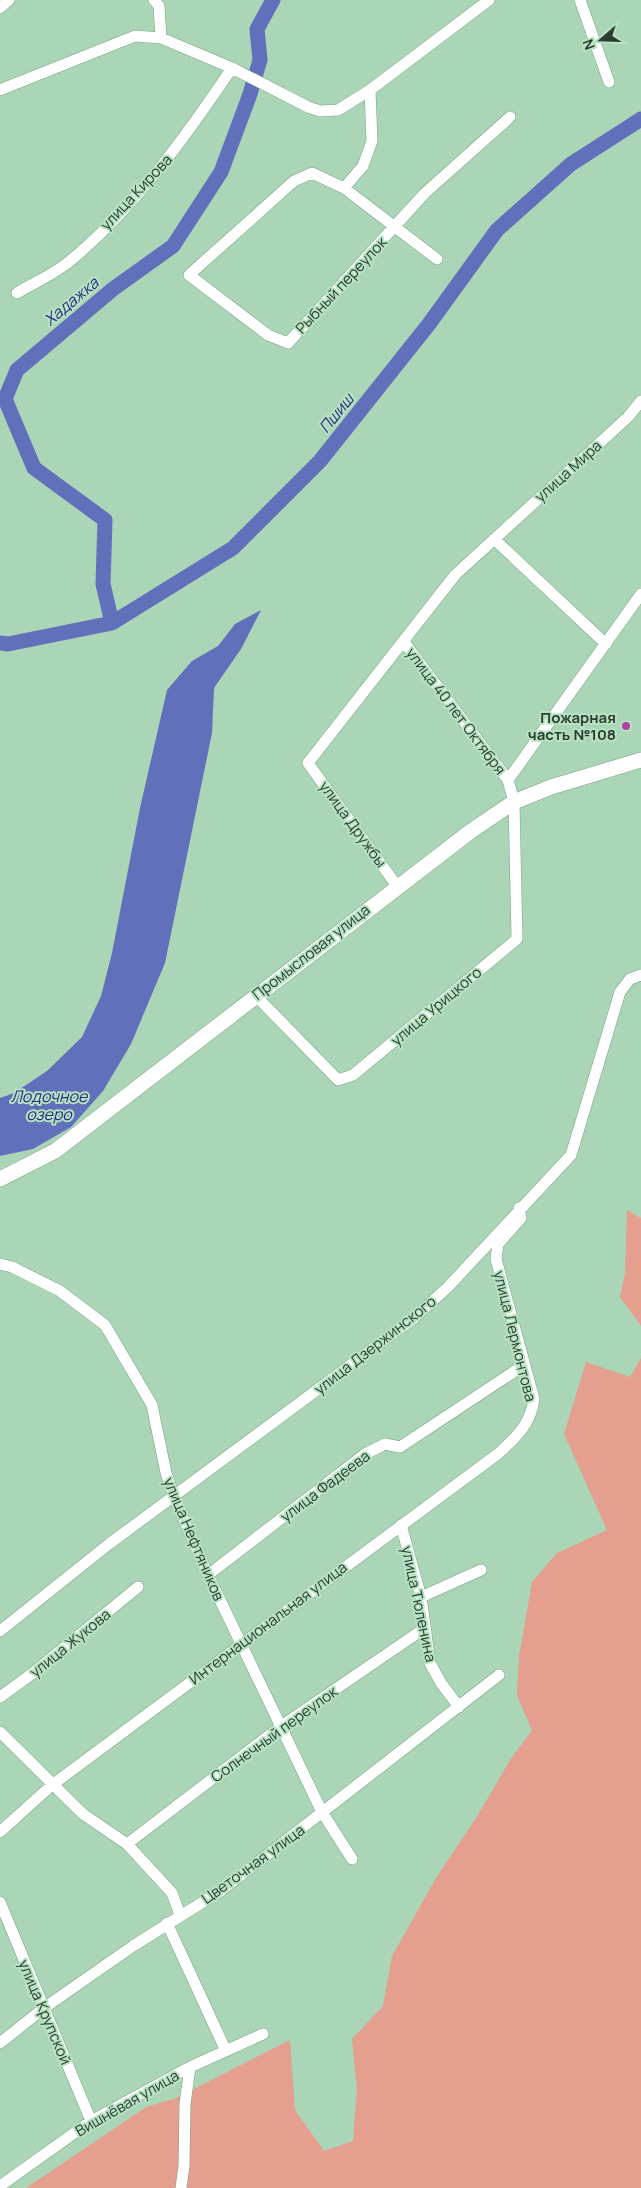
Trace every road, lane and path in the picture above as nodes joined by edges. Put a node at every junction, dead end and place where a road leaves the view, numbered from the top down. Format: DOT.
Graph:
graph roads {
  1 [pos="9,0"];
  2 [pos="154,0"];
  3 [pos="489,0"];
  4 [pos="580,0"];
  5 [pos="0,8"];
  6 [pos="161,38"];
  7 [pos="235,70"];
  8 [pos="609,82"];
  9 [pos="0,90"];
  10 [pos="370,90"];
  11 [pos="510,117"];
  12 [pos="344,188"];
  13 [pos="394,228"];
  14 [pos="437,259"];
  15 [pos="17,293"];
  16 [pos="641,401"];
  17 [pos="494,539"];
  18 [pos="641,594"];
  19 [pos="404,642"];
  20 [pos="606,644"];
  21 [pos="641,760"];
  22 [pos="308,763"];
  23 [pos="508,780"];
  24 [pos="514,802"];
  25 [pos="397,886"];
  26 [pos="641,975"];
  27 [pos="255,995"];
  28 [pos="0,1179"];
  29 [pos="519,1208"];
  30 [pos="0,1264"];
  31 [pos="524,1366"];
  32 [pos="532,1413"];
  33 [pos="174,1497"];
  34 [pos="401,1525"];
  35 [pos="480,1570"];
  36 [pos="208,1575"];
  37 [pos="138,1588"];
  38 [pos="421,1597"];
  39 [pos="425,1628"];
  40 [pos="0,1631"];
  41 [pos="240,1644"];
  42 [pos="499,1675"];
  43 [pos="0,1696"];
  44 [pos="459,1707"];
  45 [pos="280,1727"];
  46 [pos="0,1732"];
  47 [pos="52,1785"];
  48 [pos="322,1812"];
  49 [pos="0,1832"];
  50 [pos="127,1844"];
  51 [pos="352,1859"];
  52 [pos="0,1902"];
  53 [pos="180,1915"];
  54 [pos="167,1923"];
  55 [pos="44,2008"];
  56 [pos="263,2034"];
  57 [pos="0,2043"];
  58 [pos="226,2050"];
  59 [pos="190,2066"];
  60 [pos="91,2120"];
  61 [pos="0,2186"];
  62 [pos="181,2188"];
  1 -- 5 [label="street"];
  2 -- 6 [label="street"];
  3 -- 10 [label="street"];
  4 -- 8 [label="street"];
  6 -- 7 [label="street"];
  6 -- 9 [label="street"];
  7 -- 10 [label="street"];
  7 -- 15 [label="street, улица Кирова"];
  10 -- 12 [label="street"];
  11 -- 13 [label="street, Рыбный переулок"];
  12 -- 13 [label="street, Рыбный переулок"];
  12 -- 13 [label="street, Рыбный переулок"];
  13 -- 14 [label="street, Рыбный переулок"];
  16 -- 17 [label="street, улица Мира"];
  17 -- 19 [label="street, улица Мира"];
  17 -- 20 [label="street"];
  18 -- 20 [label="street"];
  19 -- 22 [label="street, улица Мира"];
  19 -- 23 [label="street, улица 40 лет Октября"];
  20 -- 23 [label="street"];
  21 -- 24 [label="main road, Промысловая улица"];
  22 -- 25 [label="street, улица Дружбы"];
  23 -- 24 [label="street"];
  24 -- 25 [label="main road, Промысловая улица"];
  24 -- 27 [label="street, улица Урицкого"];
  25 -- 27 [label="main road, Промысловая улица"];
  26 -- 29 [label="street, улица Дзержинского"];
  27 -- 28 [label="main road, Промысловая улица"];
  29 -- 31 [label="street, улица Лермонтова"];
  29 -- 33 [label="street, улица Дзержинского"];
  30 -- 33 [label="street, улица Нефтяников"];
  31 -- 32 [label="street, улица Лермонтова"];
  31 -- 36 [label="street, улица Фадеева"];
  32 -- 34 [label="street, Интернациональная улица"];
  33 -- 36 [label="street, улица Нефтяников"];
  33 -- 40 [label="street, улица Дзержинского"];
  34 -- 38 [label="street, улица Тюленина"];
  34 -- 41 [label="street, Интернациональная улица"];
  35 -- 38 [label="street"];
  36 -- 41 [label="street, улица Нефтяников"];
  37 -- 43 [label="street, улица Жукова"];
  38 -- 39 [label="street, улица Тюленина"];
  39 -- 44 [label="street, улица Тюленина"];
  39 -- 45 [label="street, Солнечный переулок"];
  41 -- 45 [label="street, улица Нефтяников"];
  41 -- 47 [label="street, Интернациональная улица"];
  42 -- 44 [label="street, Цветочная улица"];
  44 -- 48 [label="street, Цветочная улица"];
  45 -- 48 [label="street, улица Нефтяников"];
  45 -- 50 [label="street, Солнечный переулок"];
  46 -- 47 [label="street"];
  47 -- 49 [label="street, Интернациональная улица"];
  47 -- 50 [label="street"];
  48 -- 51 [label="street, улица Нефтяников"];
  48 -- 53 [label="street, Цветочная улица"];
  50 -- 53 [label="street"];
  52 -- 55 [label="street, улица Крупской"];
  53 -- 54 [label="street, Цветочная улица"];
  54 -- 55 [label="street, Цветочная улица"];
  54 -- 58 [label="street"];
  55 -- 57 [label="street, Цветочная улица"];
  55 -- 60 [label="street, улица Крупской"];
  56 -- 58 [label="street, Вишнёвая улица"];
  58 -- 59 [label="street, Вишнёвая улица"];
  59 -- 60 [label="street, Вишнёвая улица"];
  59 -- 62 [label="street"];
  60 -- 61 [label="street, Вишнёвая улица"];
}
